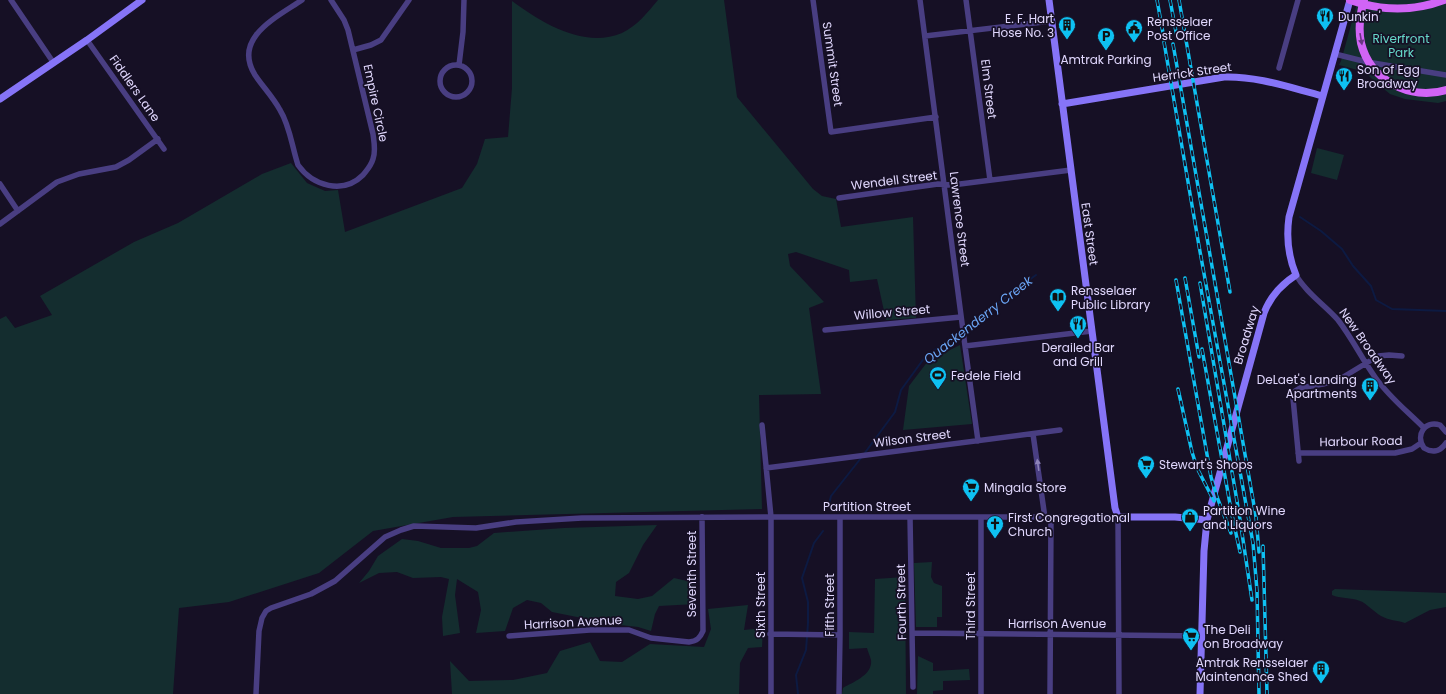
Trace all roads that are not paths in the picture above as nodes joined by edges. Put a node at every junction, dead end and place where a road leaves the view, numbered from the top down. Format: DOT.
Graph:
graph roads {
  1 [pos="11,0"];
  2 [pos="142,0"];
  3 [pos="302,0"];
  4 [pos="331,0"];
  5 [pos="409,0"];
  6 [pos="464,0"];
  7 [pos="813,0"];
  8 [pos="920,0"];
  9 [pos="966,0"];
  10 [pos="1049,0"];
  11 [pos="1298,0"];
  12 [pos="1350,0"];
  13 [pos="1364,0"];
  14 [pos="1444,1"];
  15 [pos="1052,21"];
  16 [pos="970,31"];
  17 [pos="925,36"];
  18 [pos="87,40"];
  19 [pos="353,50"];
  20 [pos="1335,54"];
  21 [pos="53,62"];
  22 [pos="460,65"];
  23 [pos="1279,68"];
  24 [pos="1446,75"];
  25 [pos="1446,90"];
  26 [pos="1323,96"];
  27 [pos="0,99"];
  28 [pos="1062,104"];
  29 [pos="936,118"];
  30 [pos="158,139"];
  31 [pos="164,149"];
  32 [pos="1071,170"];
  33 [pos="990,180"];
  34 [pos="0,184"];
  35 [pos="944,185"];
  36 [pos="839,198"];
  37 [pos="18,211"];
  38 [pos="0,224"];
  39 [pos="1296,275"];
  40 [pos="962,319"];
  41 [pos="825,330"];
  42 [pos="1092,331"];
  43 [pos="965,346"];
  44 [pos="1402,356"];
  45 [pos="1366,363"];
  46 [pos="762,425"];
  47 [pos="1424,428"];
  48 [pos="1060,430"];
  49 [pos="1446,432"];
  50 [pos="1033,434"];
  51 [pos="978,441"];
  52 [pos="1421,443"];
  53 [pos="1446,443"];
  54 [pos="1298,453"];
  55 [pos="1299,461"];
  56 [pos="766,468"];
  57 [pos="770,516"];
  58 [pos="702,517"];
  59 [pos="840,517"];
  60 [pos="910,517"];
  61 [pos="981,517"];
  62 [pos="1048,518"];
  63 [pos="1118,518"];
  64 [pos="1208,520"];
  65 [pos="703,631"];
  66 [pos="912,633"];
  67 [pos="770,634"];
  68 [pos="981,634"];
  69 [pos="1050,634"];
  70 [pos="840,635"];
  71 [pos="1119,635"];
  72 [pos="509,636"];
  73 [pos="1202,636"];
  74 [pos="913,687"];
  75 [pos="256,694"];
  76 [pos="771,694"];
  77 [pos="838,694"];
  78 [pos="981,694"];
  79 [pos="1050,694"];
  80 [pos="1119,694"];
  81 [pos="1200,694"];
  1 -- 21 [label="street"];
  2 -- 18 [label="street"];
  3 -- 19 [label="street, Empire Circle"];
  4 -- 19 [label="street, Empire Circle"];
  5 -- 19 [label="street"];
  6 -- 22 [label="street"];
  7 -- 29 [label="street, Summit Street"];
  8 -- 17 [label="street, Lawrence Street"];
  9 -- 16 [label="street, Elm Street"];
  10 -- 15 [label="street, East Street"];
  11 -- 23 [label="street"];
  12 -- 14 [label="main road"];
  12 -- 20 [label="street"];
  13 -- 25 [label="main road, one-way"];
  15 -- 16 [label="street"];
  15 -- 28 [label="street, East Street"];
  16 -- 17 [label="street"];
  16 -- 33 [label="street, Elm Street"];
  17 -- 29 [label="street, Lawrence Street"];
  18 -- 21 [label="street"];
  18 -- 30 [label="street, Fiddlers Lane"];
  20 -- 24 [label="street"];
  20 -- 26 [label="street"];
  21 -- 27 [label="street"];
  22 -- 22 [label="street"];
  26 -- 28 [label="street, Herrick Street"];
  26 -- 39 [label="street"];
  28 -- 32 [label="street, East Street"];
  29 -- 35 [label="street, Lawrence Street"];
  30 -- 31 [label="street, Fiddlers Lane"];
  30 -- 37 [label="street"];
  32 -- 33 [label="street, Wendell Street"];
  32 -- 42 [label="street, East Street"];
  33 -- 35 [label="street, Wendell Street"];
  34 -- 37 [label="street"];
  35 -- 36 [label="street, Wendell Street"];
  35 -- 40 [label="street, Lawrence Street"];
  37 -- 38 [label="street"];
  39 -- 45 [label="street, New Broadway"];
  39 -- 64 [label="street, Broadway"];
  40 -- 41 [label="street, Willow Street"];
  40 -- 43 [label="street, Lawrence Street"];
  42 -- 43 [label="street"];
  42 -- 63 [label="street, East Street"];
  43 -- 51 [label="street, Lawrence Street"];
  44 -- 45 [label="street"];
  45 -- 47 [label="street, New Broadway"];
  45 -- 54 [label="street"];
  46 -- 56 [label="street, Sixth Street"];
  47 -- 49 [label="street"];
  47 -- 52 [label="street"];
  48 -- 50 [label="street, Wilson Street"];
  50 -- 51 [label="street, Wilson Street"];
  62 -- 50 [label="street, one-way"];
  51 -- 56 [label="street, Wilson Street"];
  52 -- 53 [label="street"];
  52 -- 54 [label="street, Harbour Road"];
  54 -- 55 [label="street"];
  56 -- 57 [label="street, Sixth Street"];
  57 -- 58 [label="street, Partition Street"];
  57 -- 59 [label="street, Partition Street"];
  57 -- 67 [label="street, Sixth Street"];
  58 -- 65 [label="street, Seventh Street"];
  58 -- 75 [label="street, Partition Street"];
  59 -- 60 [label="street, Partition Street"];
  59 -- 70 [label="street, Fifth Street"];
  60 -- 61 [label="street, Partition Street"];
  60 -- 66 [label="street, Fourth Street"];
  61 -- 62 [label="street, Partition Street"];
  61 -- 68 [label="street, Third Street"];
  62 -- 63 [label="street, Partition Street"];
  62 -- 69 [label="street"];
  63 -- 64 [label="street, Partition Street"];
  63 -- 71 [label="street"];
  64 -- 73 [label="street, Broadway"];
  65 -- 72 [label="street, Harrison Avenue"];
  66 -- 68 [label="street, Harrison Avenue"];
  66 -- 74 [label="street, Fourth Street"];
  67 -- 70 [label="street"];
  67 -- 76 [label="street, Sixth Street"];
  68 -- 69 [label="street, Harrison Avenue"];
  68 -- 78 [label="street, Third Street"];
  69 -- 71 [label="street, Harrison Avenue"];
  69 -- 79 [label="street"];
  70 -- 77 [label="street, Fifth Street"];
  71 -- 73 [label="street, Harrison Avenue"];
  71 -- 80 [label="street"];
  73 -- 81 [label="street, Broadway"];
}
